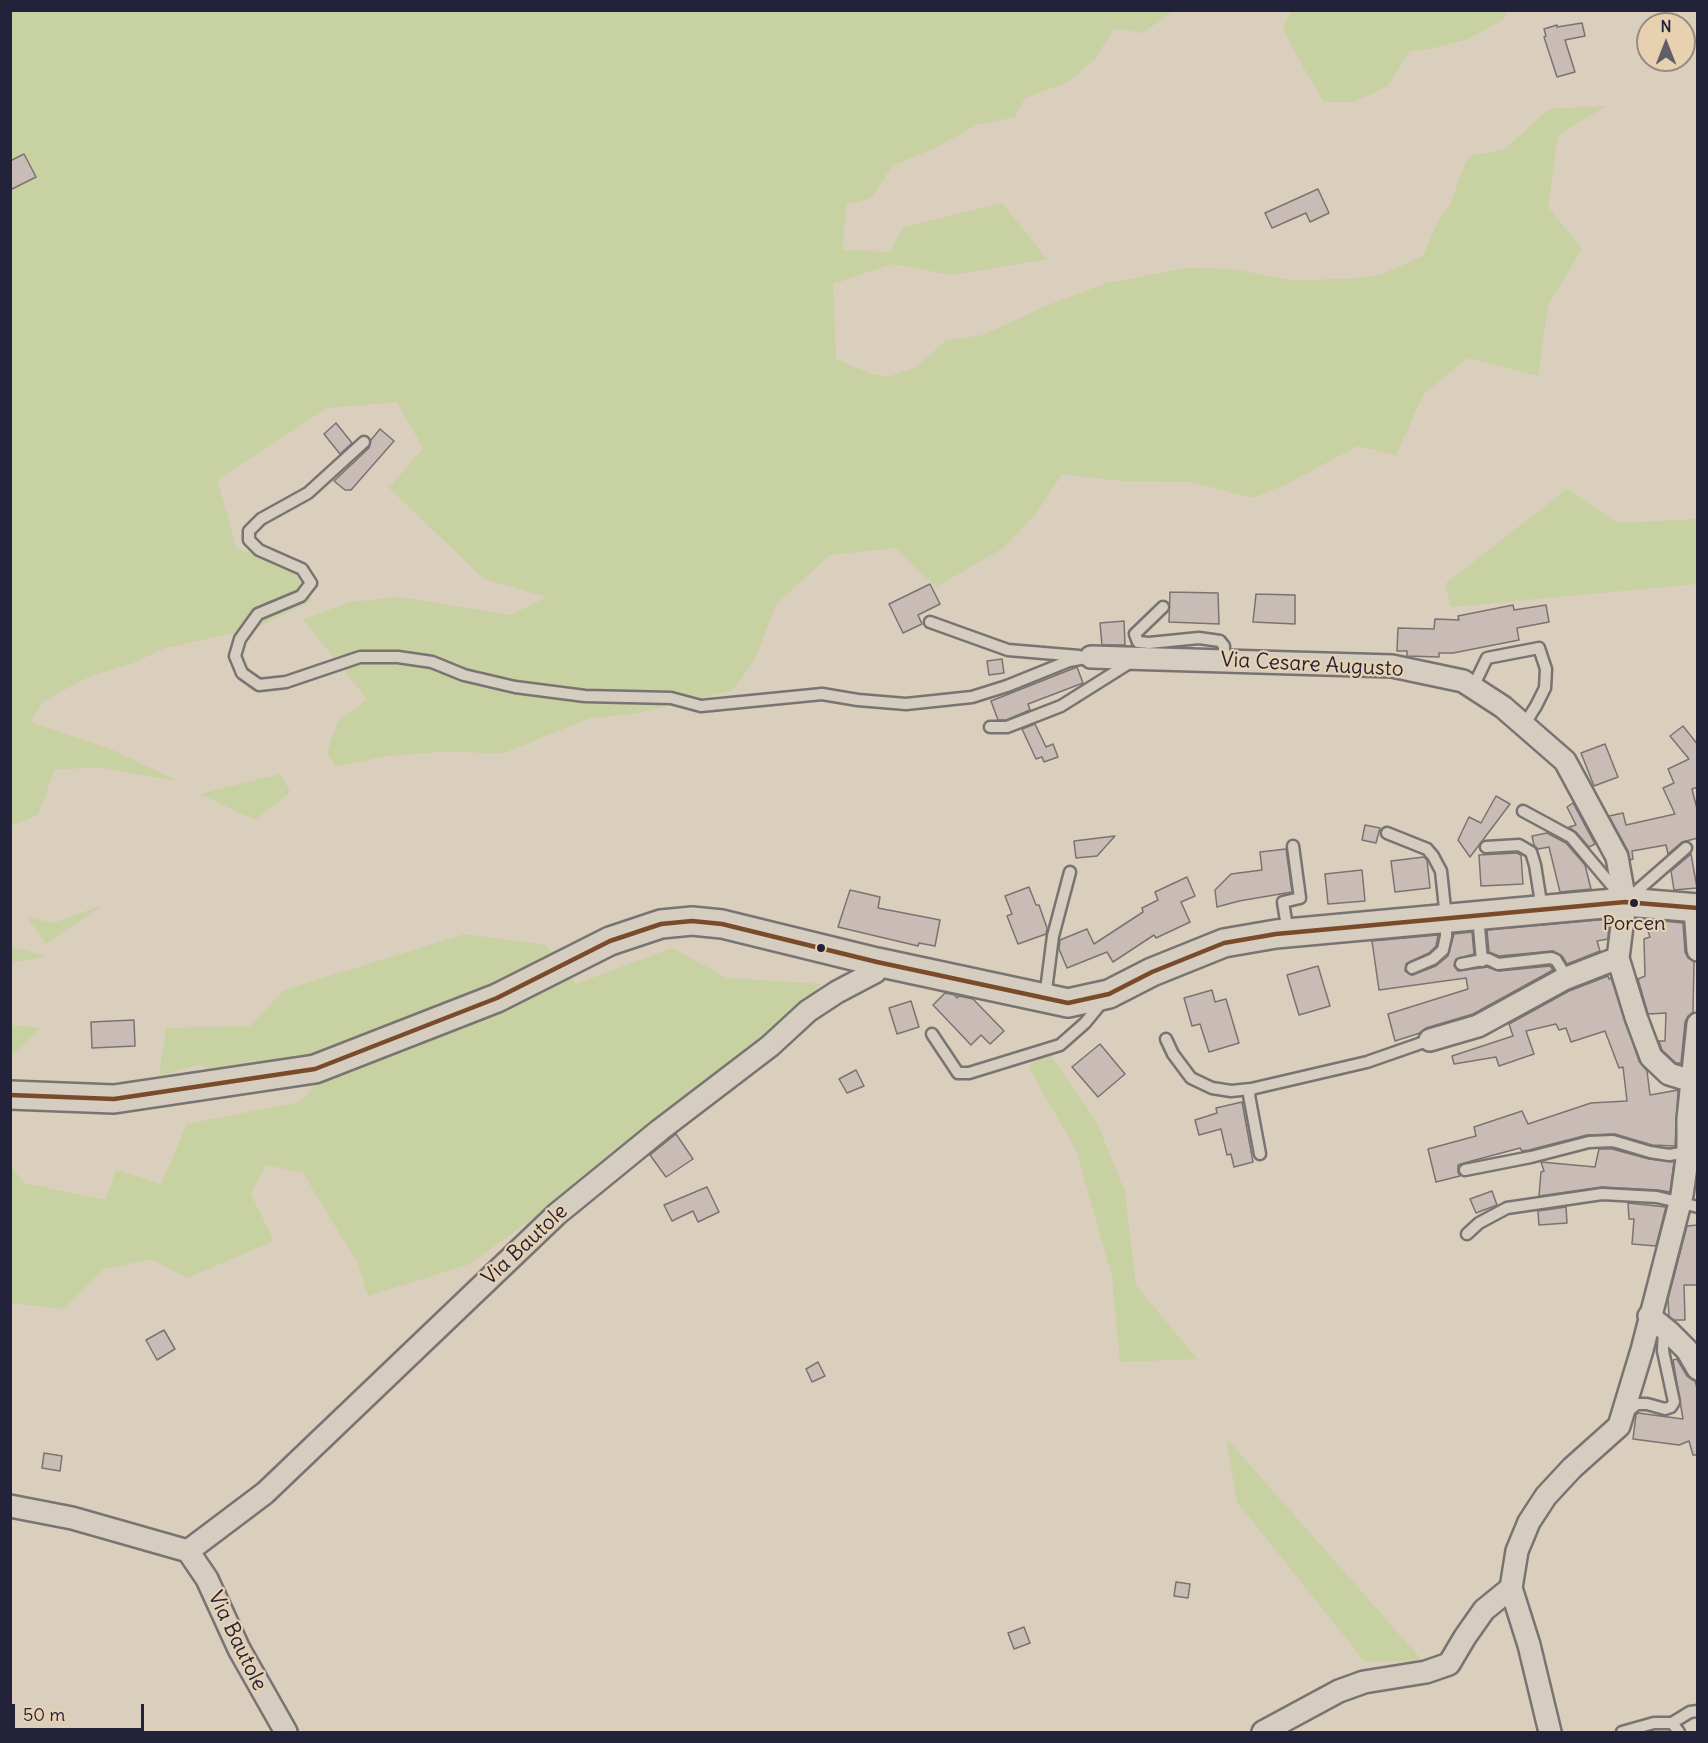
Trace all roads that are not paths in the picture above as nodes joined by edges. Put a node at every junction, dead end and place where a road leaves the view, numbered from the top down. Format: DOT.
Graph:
graph roads {
  1 [pos="364,442"];
  2 [pos="1163,607"];
  3 [pos="930,622"];
  4 [pos="1091,657"];
  5 [pos="1136,659"];
  6 [pos="1224,660"];
  7 [pos="1473,687"];
  8 [pos="1524,725"];
  9 [pos="990,727"];
  10 [pos="1523,811"];
  11 [pos="1388,833"];
  12 [pos="1293,846"];
  13 [pos="1486,847"];
  14 [pos="1686,848"];
  15 [pos="1070,872"];
  16 [pos="1625,902"];
  17 [pos="1696,908"];
  18 [pos="1542,909"];
  19 [pos="1478,915"];
  20 [pos="1446,918"];
  21 [pos="1288,933"];
  22 [pos="1698,950"];
  23 [pos="1618,958"];
  24 [pos="1482,960"];
  25 [pos="877,962"];
  26 [pos="1461,964"];
  27 [pos="1412,968"];
  28 [pos="1567,978"];
  29 [pos="1109,994"];
  30 [pos="1044,998"];
  31 [pos="1698,1024"];
  32 [pos="932,1035"];
  33 [pos="1166,1039"];
  34 [pos="1430,1040"];
  35 [pos="1696,1049"];
  36 [pos="1692,1082"];
  37 [pos="1251,1089"];
  38 [pos="10,1095"];
  39 [pos="1693,1152"];
  40 [pos="1260,1154"];
  41 [pos="1465,1170"];
  42 [pos="1690,1192"];
  43 [pos="1467,1233"];
  44 [pos="1656,1322"];
  45 [pos="1698,1369"];
  46 [pos="1621,1417"];
  47 [pos="10,1506"];
  48 [pos="188,1551"];
  49 [pos="1511,1588"];
  50 [pos="1698,1711"];
  51 [pos="1672,1724"];
  52 [pos="285,1732"];
  53 [pos="1263,1732"];
  54 [pos="1550,1732"];
  55 [pos="1622,1732"];
  56 [pos="1679,1732"];
  1 -- 4 [label="lane"];
  2 -- 6 [label="lane"];
  3 -- 4 [label="lane"];
  4 -- 5 [label="street, Via Cesare Augusto"];
  5 -- 6 [label="street, Via Cesare Augusto"];
  5 -- 9 [label="lane"];
  6 -- 7 [label="street, Via Cesare Augusto"];
  7 -- 8 [label="street, Via Cesare Augusto"];
  7 -- 8 [label="lane"];
  8 -- 16 [label="street, Via Cesare Augusto"];
  10 -- 16 [label="lane"];
  11 -- 20 [label="lane"];
  12 -- 21 [label="lane"];
  13 -- 18 [label="lane"];
  14 -- 16 [label="lane"];
  15 -- 30 [label="lane"];
  16 -- 17 [label="street"];
  16 -- 18 [label="street"];
  16 -- 23 [label="street, Via Cesare Augusto"];
  17 -- 22 [label="street"];
  18 -- 19 [label="street"];
  19 -- 20 [label="street"];
  19 -- 24 [label="lane"];
  20 -- 21 [label="street"];
  20 -- 27 [label="lane"];
  21 -- 29 [label="street"];
  23 -- 28 [label="street"];
  23 -- 36 [label="street"];
  24 -- 26 [label="lane"];
  24 -- 28 [label="lane"];
  25 -- 30 [label="street"];
  25 -- 38 [label="street"];
  25 -- 48 [label="street, Via Bautole"];
  28 -- 34 [label="street"];
  29 -- 30 [label="street"];
  29 -- 32 [label="lane"];
  31 -- 35 [label="street"];
  33 -- 37 [label="lane"];
  34 -- 37 [label="lane"];
  35 -- 36 [label="street"];
  36 -- 39 [label="street"];
  37 -- 40 [label="lane"];
  39 -- 41 [label="lane"];
  39 -- 42 [label="street"];
  42 -- 43 [label="lane"];
  42 -- 44 [label="street"];
  44 -- 45 [label="street"];
  44 -- 46 [label="street"];
  44 -- 46 [label="lane"];
  46 -- 49 [label="street"];
  47 -- 48 [label="street"];
  48 -- 52 [label="street, Via Bautole"];
  49 -- 53 [label="street"];
  49 -- 54 [label="street"];
  50 -- 51 [label="lane"];
  51 -- 55 [label="lane"];
  51 -- 56 [label="lane"];
}
